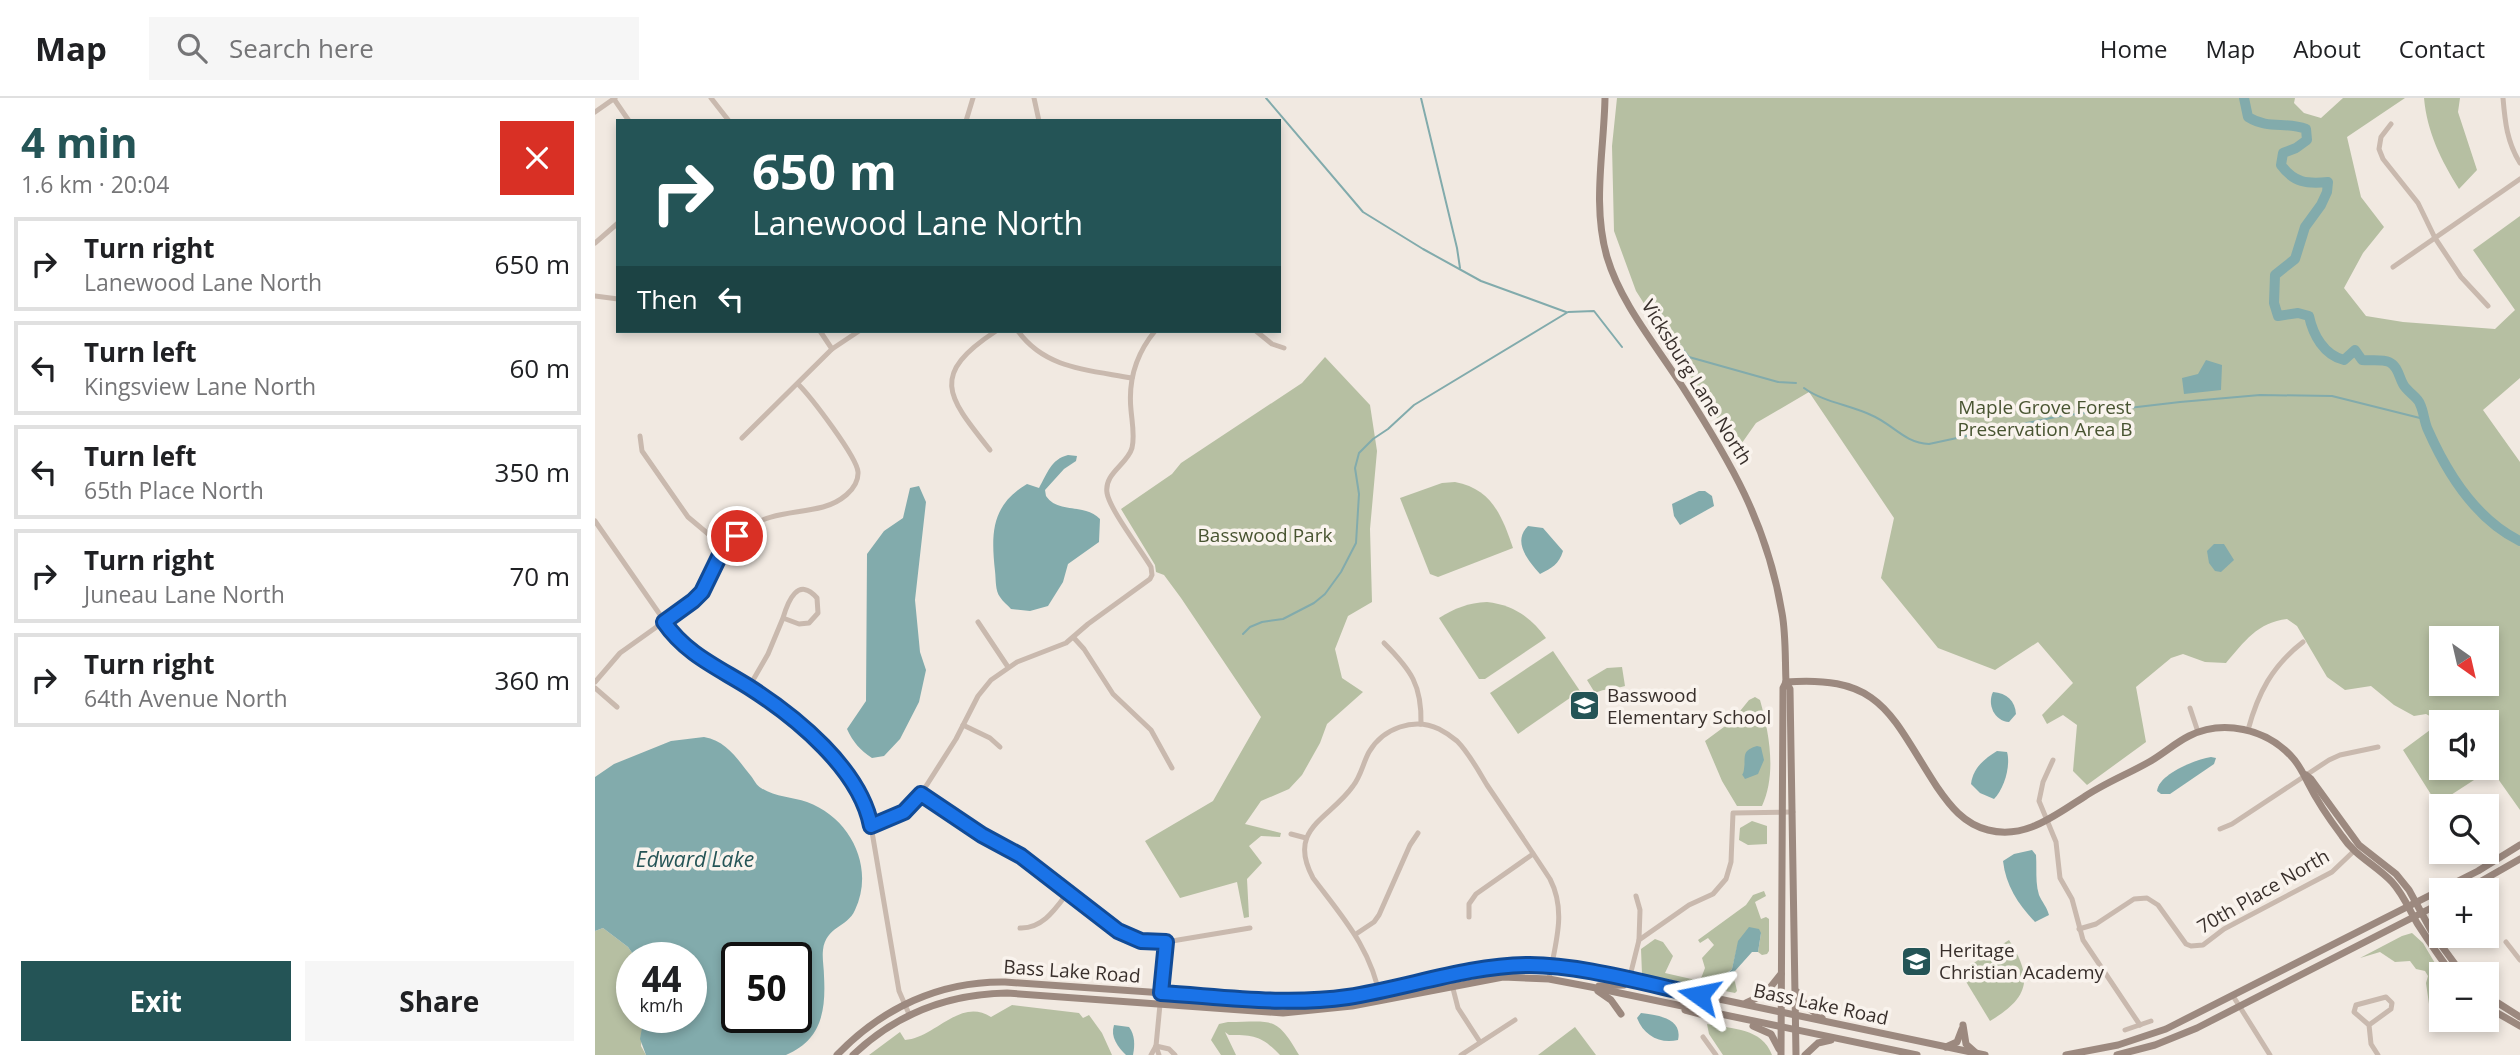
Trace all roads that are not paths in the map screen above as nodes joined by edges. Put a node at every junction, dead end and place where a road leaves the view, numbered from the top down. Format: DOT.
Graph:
graph roads {
  1 [pos="614,98"];
  2 [pos="711,98"];
  3 [pos="973,98"];
  4 [pos="1034,98"];
  5 [pos="1605,98"];
  6 [pos="2503,98"];
  7 [pos="595,111"];
  8 [pos="628,119"];
  9 [pos="727,119"];
  10 [pos="967,119"];
  11 [pos="1039,119"];
  12 [pos="2391,124"];
  13 [pos="2520,163"];
  14 [pos="2520,179"];
  15 [pos="616,225"];
  16 [pos="2435,238"];
  17 [pos="595,243"];
  18 [pos="2393,267"];
  19 [pos="595,296"];
  20 [pos="616,299"];
  21 [pos="2488,306"];
  22 [pos="821,333"];
  23 [pos="856,333"];
  24 [pos="993,333"];
  25 [pos="1021,333"];
  26 [pos="1154,333"];
  27 [pos="1258,333"];
  28 [pos="1284,348"];
  29 [pos="832,349"];
  30 [pos="1132,378"];
  31 [pos="798,384"];
  32 [pos="640,436"];
  33 [pos="742,438"];
  34 [pos="990,450"];
  35 [pos="595,521"];
  36 [pos="725,548"];
  37 [pos="783,618"];
  38 [pos="664,622"];
  39 [pos="978,622"];
  40 [pos="1074,638"];
  41 [pos="2303,642"];
  42 [pos="1384,643"];
  43 [pos="1008,667"];
  44 [pos="595,682"];
  45 [pos="1786,682"];
  46 [pos="749,687"];
  47 [pos="595,688"];
  48 [pos="617,708"];
  49 [pos="2190,708"];
  50 [pos="1421,724"];
  51 [pos="963,725"];
  52 [pos="2248,730"];
  53 [pos="2198,732"];
  54 [pos="1000,747"];
  55 [pos="2378,747"];
  56 [pos="2053,760"];
  57 [pos="1173,768"];
  58 [pos="2305,775"];
  59 [pos="921,794"];
  60 [pos="1793,811"];
  61 [pos="1781,812"];
  62 [pos="2047,821"];
  63 [pos="871,826"];
  64 [pos="2220,829"];
  65 [pos="1291,834"];
  66 [pos="1417,834"];
  67 [pos="1306,838"];
  68 [pos="2520,845"];
  69 [pos="2357,848"];
  70 [pos="1533,854"];
  71 [pos="2520,859"];
  72 [pos="2487,878"];
  73 [pos="1069,891"];
  74 [pos="1636,897"];
  75 [pos="2417,902"];
  76 [pos="2409,906"];
  77 [pos="2429,909"];
  78 [pos="2422,913"];
  79 [pos="1469,917"];
  80 [pos="2414,917"];
  81 [pos="1020,928"];
  82 [pos="1250,928"];
  83 [pos="2079,929"];
  84 [pos="1356,934"];
  85 [pos="1639,940"];
  86 [pos="1166,942"];
  87 [pos="2506,942"];
  88 [pos="2520,960"];
  89 [pos="2444,962"];
  90 [pos="2453,962"];
  91 [pos="1551,966"];
  92 [pos="1781,973"];
  93 [pos="1450,976"];
  94 [pos="1549,979"];
  95 [pos="1629,980"];
  96 [pos="1452,986"];
  97 [pos="1591,987"];
  98 [pos="1796,989"];
  99 [pos="1379,991"];
  100 [pos="1161,993"];
  101 [pos="2233,996"];
  102 [pos="1381,1001"];
  103 [pos="904,1003"];
  104 [pos="1160,1004"];
  105 [pos="1668,1004"];
  106 [pos="1743,1004"];
  107 [pos="2499,1004"];
  108 [pos="2238,1007"];
  109 [pos="1781,1012"];
  110 [pos="909,1014"];
  111 [pos="1621,1014"];
  112 [pos="2499,1014"];
  113 [pos="1796,1015"];
  114 [pos="2520,1017"];
  115 [pos="1515,1020"];
  116 [pos="1825,1021"];
  117 [pos="2151,1021"];
  118 [pos="2140,1025"];
  119 [pos="2369,1025"];
  120 [pos="2520,1026"];
  121 [pos="1781,1027"];
  122 [pos="1795,1029"];
  123 [pos="2125,1030"];
  124 [pos="1703,1037"];
  125 [pos="1845,1040"];
  126 [pos="1480,1042"];
  127 [pos="1156,1046"];
  128 [pos="1945,1048"];
  129 [pos="1979,1054"];
  130 [pos="2268,1054"];
  131 [pos="837,1055"];
  132 [pos="853,1055"];
  133 [pos="1151,1055"];
  134 [pos="1159,1055"];
  135 [pos="1175,1055"];
  136 [pos="1461,1055"];
  137 [pos="1716,1055"];
  138 [pos="1781,1055"];
  139 [pos="1796,1055"];
  140 [pos="1805,1055"];
  141 [pos="1917,1055"];
  142 [pos="1985,1055"];
  143 [pos="2066,1055"];
  144 [pos="2117,1055"];
  145 [pos="2378,1055"];
  1 -- 7 [label="street"];
  1 -- 8 [label="street"];
  2 -- 9 [label="street"];
  3 -- 10 [label="street"];
  4 -- 11 [label="street"];
  5 -- 45 [label="main road, Vicksburg Lane North"];
  6 -- 13 [label="street"];
  12 -- 16 [label="street"];
  14 -- 16 [label="street"];
  15 -- 17 [label="street"];
  16 -- 18 [label="street"];
  16 -- 21 [label="street"];
  19 -- 20 [label="street"];
  22 -- 29 [label="street"];
  23 -- 29 [label="street"];
  24 -- 34 [label="street"];
  25 -- 30 [label="street"];
  26 -- 30 [label="street"];
  27 -- 28 [label="street"];
  29 -- 31 [label="street"];
  30 -- 40 [label="street"];
  31 -- 33 [label="street"];
  31 -- 36 [label="street"];
  32 -- 36 [label="street"];
  35 -- 38 [label="street"];
  36 -- 38 [label="street"];
  37 -- 37 [label="street"];
  37 -- 46 [label="street"];
  38 -- 44 [label="street"];
  38 -- 46 [label="street"];
  39 -- 43 [label="street"];
  40 -- 43 [label="street"];
  40 -- 57 [label="street"];
  41 -- 52 [label="street"];
  42 -- 50 [label="street"];
  43 -- 51 [label="street"];
  45 -- 60 [label="main road, Vicksburg Lane North"];
  45 -- 61 [label="main road, Vicksburg Lane North"];
  45 -- 62 [label="main road"];
  46 -- 63 [label="street"];
  47 -- 48 [label="street"];
  49 -- 53 [label="street"];
  50 -- 67 [label="street"];
  50 -- 70 [label="street"];
  51 -- 54 [label="street"];
  51 -- 59 [label="street"];
  52 -- 53 [label="main road"];
  52 -- 58 [label="main road"];
  53 -- 62 [label="main road"];
  55 -- 58 [label="street"];
  56 -- 62 [label="street"];
  58 -- 64 [label="street"];
  58 -- 69 [label="main road"];
  59 -- 63 [label="street"];
  59 -- 73 [label="street"];
  60 -- 61 [label="street"];
  60 -- 98 [label="main road, Vicksburg Lane North"];
  61 -- 85 [label="street"];
  61 -- 92 [label="main road, Vicksburg Lane North"];
  62 -- 83 [label="street"];
  63 -- 103 [label="street"];
  65 -- 67 [label="street"];
  66 -- 84 [label="street"];
  67 -- 84 [label="street"];
  68 -- 75 [label="main road"];
  69 -- 75 [label="main road"];
  69 -- 76 [label="main road"];
  69 -- 83 [label="street, 70th Place North"];
  70 -- 79 [label="street"];
  70 -- 91 [label="street"];
  71 -- 72 [label="main road"];
  73 -- 81 [label="street"];
  73 -- 86 [label="street"];
  74 -- 85 [label="street"];
  75 -- 76 [label="main road"];
  75 -- 78 [label="main road"];
  76 -- 80 [label="main road"];
  76 -- 101 [label="main road"];
  77 -- 78 [label="main road"];
  78 -- 80 [label="main road"];
  78 -- 90 [label="main road"];
  80 -- 89 [label="main road"];
  80 -- 108 [label="main road"];
  82 -- 86 [label="street"];
  83 -- 118 [label="street"];
  84 -- 99 [label="street"];
  85 -- 95 [label="street"];
  86 -- 100 [label="street"];
  87 -- 88 [label="street"];
  91 -- 93 [label="main road, Bass Lake Road"];
  91 -- 94 [label="street"];
  91 -- 95 [label="main road, Bass Lake Road"];
  92 -- 106 [label="main road"];
  92 -- 109 [label="main road, Vicksburg Lane North"];
  93 -- 96 [label="street"];
  93 -- 99 [label="main road, Bass Lake Road"];
  94 -- 96 [label="main road, Bass Lake Road"];
  94 -- 97 [label="main road, Bass Lake Road"];
  95 -- 97 [label="main road"];
  95 -- 106 [label="main road, Bass Lake Road"];
  96 -- 102 [label="main road, Bass Lake Road"];
  96 -- 126 [label="street"];
  97 -- 105 [label="main road, Bass Lake Road"];
  97 -- 111 [label="main road"];
  98 -- 113 [label="main road, Vicksburg Lane North"];
  98 -- 116 [label="main road"];
  99 -- 100 [label="main road, Bass Lake Road"];
  99 -- 102 [label="street"];
  100 -- 103 [label="main road, Bass Lake Road"];
  100 -- 104 [label="street"];
  101 -- 108 [label="street"];
  101 -- 143 [label="main road"];
  102 -- 104 [label="main road, Bass Lake Road"];
  103 -- 110 [label="street"];
  103 -- 131 [label="main road, Bass Lake Road"];
  104 -- 110 [label="main road, Bass Lake Road"];
  104 -- 127 [label="street"];
  105 -- 121 [label="main road, Bass Lake Road"];
  105 -- 138 [label="main road"];
  106 -- 109 [label="main road, Bass Lake Road"];
  107 -- 114 [label="main road"];
  108 -- 130 [label="street"];
  108 -- 144 [label="main road"];
  109 -- 113 [label="main road, Bass Lake Road"];
  109 -- 121 [label="main road, Vicksburg Lane North"];
  110 -- 132 [label="main road, Bass Lake Road"];
  112 -- 120 [label="main road"];
  113 -- 116 [label="main road, Bass Lake Road"];
  113 -- 122 [label="main road, Vicksburg Lane North"];
  115 -- 126 [label="street"];
  116 -- 128 [label="main road, Bass Lake Road"];
  117 -- 118 [label="street"];
  118 -- 123 [label="street"];
  119 -- 119 [label="street"];
  119 -- 145 [label="street"];
  121 -- 122 [label="main road, Bass Lake Road"];
  121 -- 138 [label="main road, Vicksburg Lane North"];
  122 -- 125 [label="main road, Bass Lake Road"];
  122 -- 139 [label="main road, Vicksburg Lane North"];
  124 -- 137 [label="street"];
  125 -- 140 [label="main road"];
  125 -- 141 [label="main road, Bass Lake Road"];
  126 -- 136 [label="street"];
  127 -- 133 [label="street"];
  127 -- 134 [label="street"];
  127 -- 135 [label="street"];
  128 -- 129 [label="main road, Bass Lake Road"];
  128 -- 129 [label="main road"];
  129 -- 142 [label="main road, Bass Lake Road"];
}
